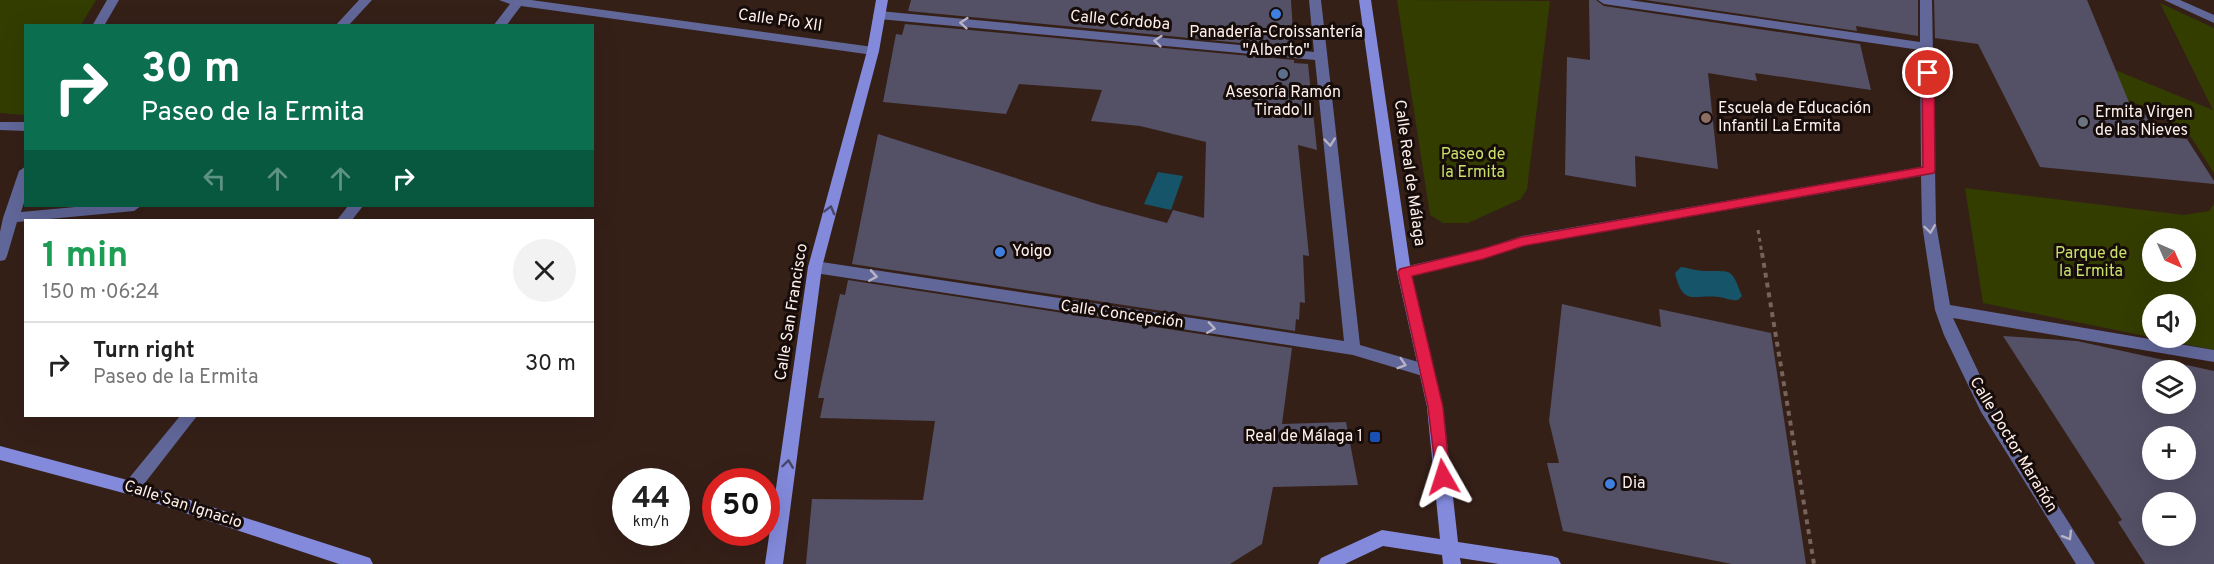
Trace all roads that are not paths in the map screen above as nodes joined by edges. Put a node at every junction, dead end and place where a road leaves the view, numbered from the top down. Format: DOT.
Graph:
graph roads {
  1 [pos="113,0"];
  2 [pos="366,0"];
  3 [pos="1315,0"];
  4 [pos="1365,0"];
  5 [pos="1604,0"];
  6 [pos="1926,0"];
  7 [pos="2170,0"];
  8 [pos="511,1"];
  9 [pos="1649,3"];
  10 [pos="881,8"];
  11 [pos="2214,19"];
  12 [pos="99,24"];
  13 [pos="342,24"];
  14 [pos="500,24"];
  15 [pos="1927,47"];
  16 [pos="873,51"];
  17 [pos="1321,57"];
  18 [pos="0,126"];
  19 [pos="24,127"];
  20 [pos="1929,170"];
  21 [pos="24,177"];
  22 [pos="124,207"];
  23 [pos="355,207"];
  24 [pos="10,218"];
  25 [pos="345,219"];
  26 [pos="0,256"];
  27 [pos="815,267"];
  28 [pos="1404,272"];
  29 [pos="1942,310"];
  30 [pos="1353,349"];
  31 [pos="2214,356"];
  32 [pos="1426,371"];
  33 [pos="188,417"];
  34 [pos="0,453"];
  35 [pos="131,488"];
  36 [pos="1451,556"];
  37 [pos="364,564"];
  38 [pos="774,564"];
  39 [pos="1328,564"];
  40 [pos="1552,564"];
  41 [pos="2086,564"];
  1 -- 12 [label="street"];
  2 -- 13 [label="street"];
  3 -- 17 [label="street"];
  4 -- 28 [label="street, Calle Real de Málaga"];
  5 -- 9 [label="street"];
  6 -- 15 [label="street, Calle Doctor Marañón"];
  7 -- 11 [label="street"];
  8 -- 14 [label="street"];
  8 -- 16 [label="street, Calle Pío XII"];
  9 -- 15 [label="street"];
  10 -- 16 [label="street, Calle San Francisco"];
  17 -- 10 [label="street, Calle Córdoba, one-way"];
  15 -- 20 [label="street, Calle Doctor Marañón"];
  27 -- 16 [label="street, Calle San Francisco, one-way"];
  17 -- 30 [label="street, one-way"];
  18 -- 19 [label="street"];
  20 -- 28 [label="street"];
  20 -- 29 [label="street, Calle Doctor Marañón, one-way"];
  21 -- 24 [label="street"];
  22 -- 24 [label="street"];
  23 -- 25 [label="street"];
  24 -- 26 [label="street"];
  27 -- 30 [label="street, Calle Concepción, one-way"];
  38 -- 27 [label="street, Calle San Francisco, one-way"];
  28 -- 32 [label="street, Calle Real de Málaga"];
  29 -- 31 [label="street"];
  29 -- 41 [label="street, Calle Doctor Marañón, one-way"];
  30 -- 32 [label="street, Calle Concepción, one-way"];
  32 -- 36 [label="street, Calle Real de Málaga"];
  33 -- 35 [label="street"];
  34 -- 35 [label="street, Calle San Ignacio"];
  35 -- 37 [label="street, Calle San Ignacio"];
  36 -- 39 [label="street"];
  36 -- 40 [label="street"];
}
